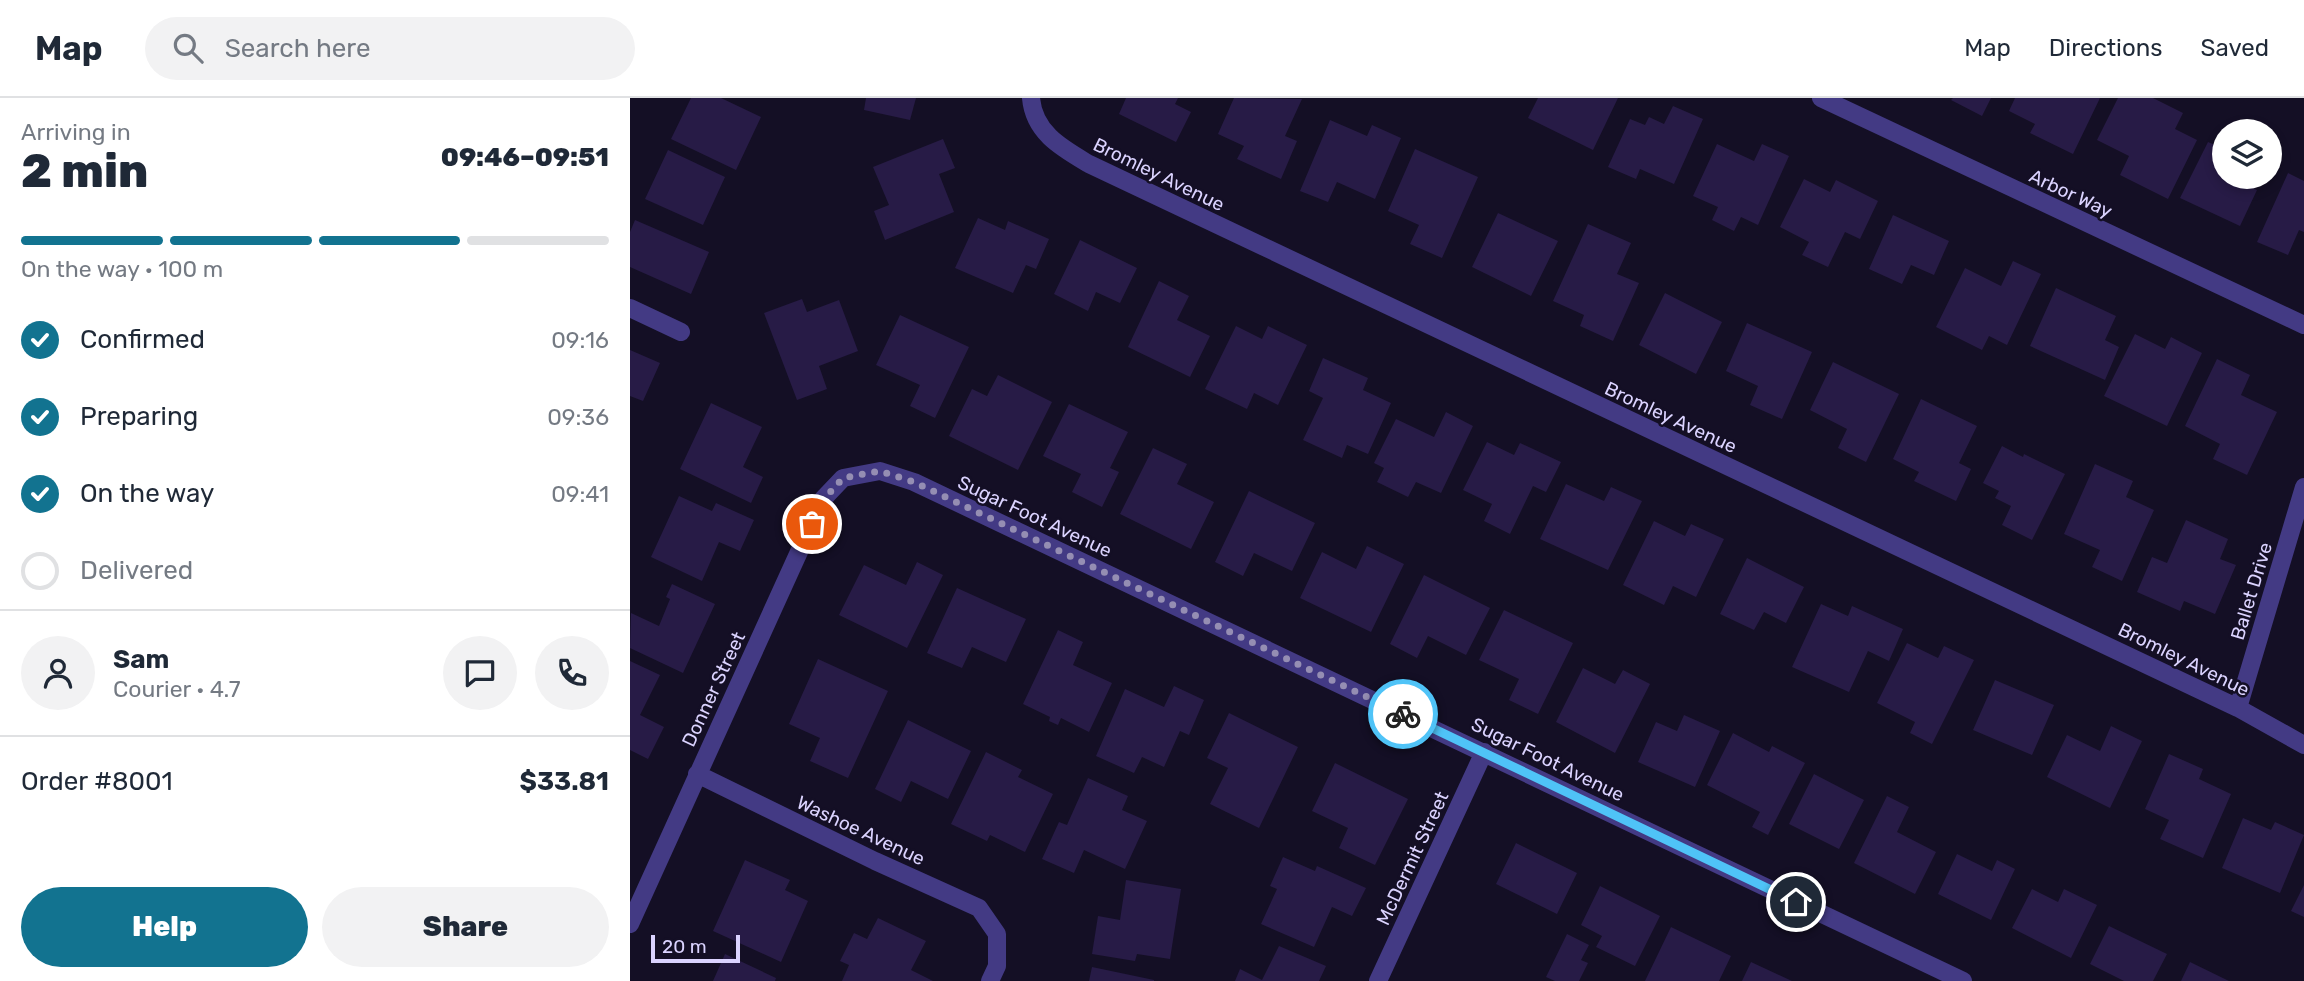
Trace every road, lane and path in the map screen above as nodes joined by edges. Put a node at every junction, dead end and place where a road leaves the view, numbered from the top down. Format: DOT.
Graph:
graph roads {
  1 [pos="1821,98"];
  2 [pos="1032,105"];
  3 [pos="630,308"];
  4 [pos="2304,325"];
  5 [pos="681,332"];
  6 [pos="843,478"];
  7 [pos="2304,486"];
  8 [pos="2238,708"];
  9 [pos="2304,745"];
  10 [pos="1484,752"];
  11 [pos="697,774"];
  12 [pos="630,924"];
  13 [pos="989,981"];
  14 [pos="1378,981"];
  15 [pos="1963,981"];
  1 -- 4 [label="street, Arbor Way"];
  2 -- 8 [label="street, Bromley Avenue"];
  3 -- 5 [label="street"];
  6 -- 10 [label="street, Sugar Foot Avenue"];
  6 -- 11 [label="street, Donner Street"];
  7 -- 8 [label="street, Ballet Drive"];
  8 -- 9 [label="street, Bromley Avenue"];
  10 -- 14 [label="street, McDermit Street"];
  10 -- 15 [label="street, Sugar Foot Avenue"];
  11 -- 12 [label="street, Donner Street"];
  11 -- 13 [label="street, Washoe Avenue"];
}
